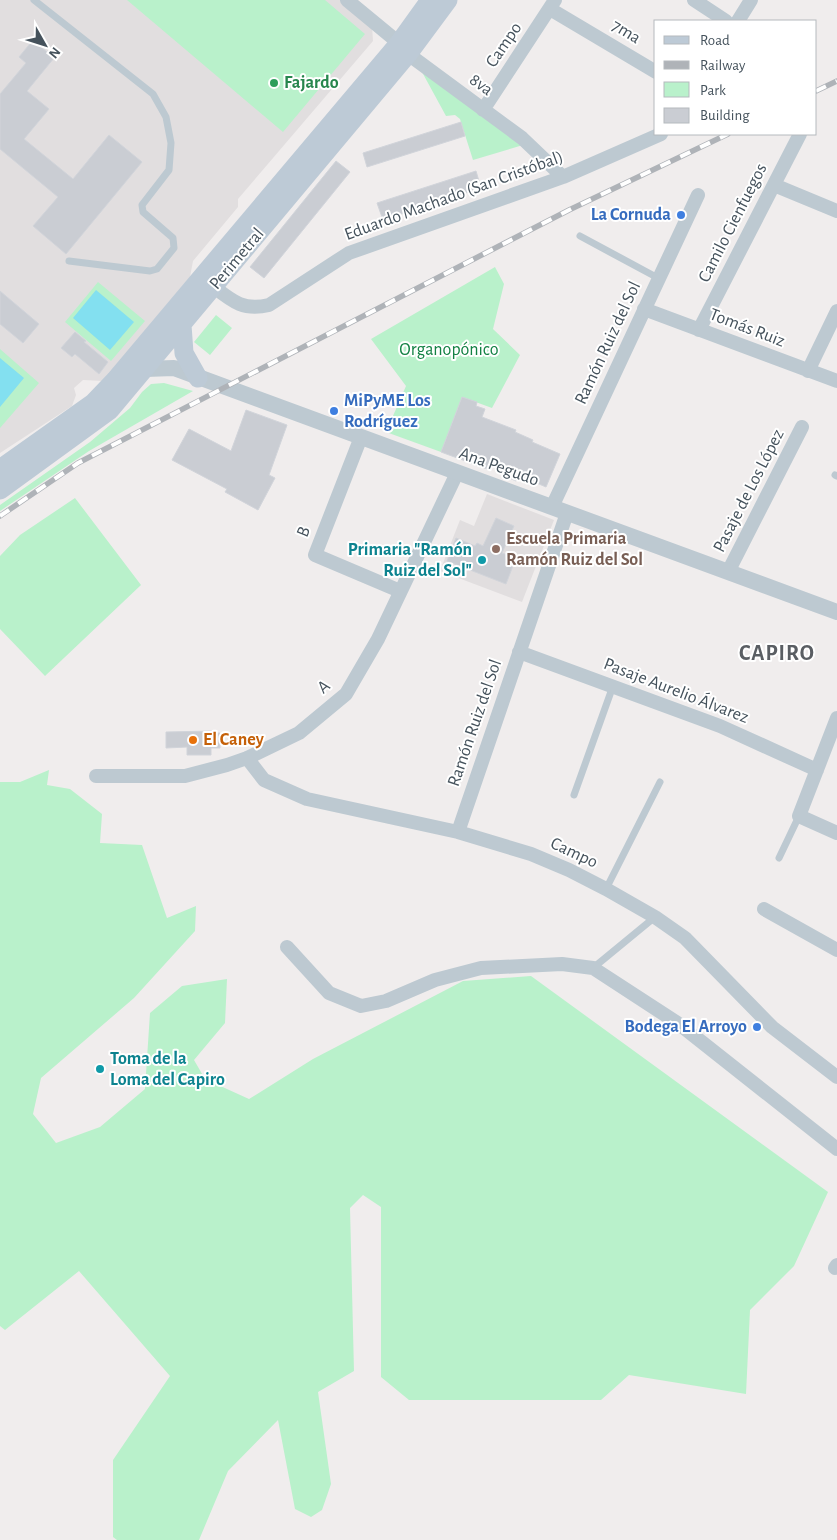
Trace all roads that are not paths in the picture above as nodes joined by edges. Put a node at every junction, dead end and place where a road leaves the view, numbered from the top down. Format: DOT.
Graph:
graph roads {
  1 [pos="34,0"];
  2 [pos="347,0"];
  3 [pos="430,0"];
  4 [pos="448,0"];
  5 [pos="694,0"];
  6 [pos="751,0"];
  7 [pos="553,4"];
  8 [pos="724,20"];
  9 [pos="739,20"];
  10 [pos="404,49"];
  11 [pos="654,71"];
  12 [pos="483,110"];
  13 [pos="658,135"];
  14 [pos="799,135"];
  15 [pos="541,155"];
  16 [pos="563,177"];
  17 [pos="544,184"];
  18 [pos="774,185"];
  19 [pos="698,194"];
  20 [pos="837,211"];
  21 [pos="580,236"];
  22 [pos="69,261"];
  23 [pos="658,278"];
  24 [pos="214,287"];
  25 [pos="644,309"];
  26 [pos="837,311"];
  27 [pos="163,323"];
  28 [pos="182,325"];
  29 [pos="699,330"];
  30 [pos="161,350"];
  31 [pos="174,368"];
  32 [pos="145,369"];
  33 [pos="808,370"];
  34 [pos="198,378"];
  35 [pos="115,380"];
  36 [pos="837,381"];
  37 [pos="802,427"];
  38 [pos="361,437"];
  39 [pos="0,469"];
  40 [pos="457,472"];
  41 [pos="0,490"];
  42 [pos="560,510"];
  43 [pos="728,572"];
  44 [pos="400,591"];
  45 [pos="837,612"];
  46 [pos="519,652"];
  47 [pos="613,686"];
  48 [pos="837,718"];
  49 [pos="247,758"];
  50 [pos="817,770"];
  51 [pos="96,776"];
  52 [pos="660,782"];
  53 [pos="574,795"];
  54 [pos="799,816"];
  55 [pos="458,832"];
  56 [pos="837,833"];
  57 [pos="778,858"];
  58 [pos="606,889"];
  59 [pos="764,909"];
  60 [pos="655,917"];
  61 [pos="287,947"];
  62 [pos="837,950"];
  63 [pos="593,968"];
  64 [pos="837,1077"];
  65 [pos="837,1149"];
  1 -- 22 [label="lane"];
  2 -- 10 [label="street, 8va"];
  3 -- 10 [label="main road, Perimetral"];
  4 -- 10 [label="main road, Perimetral"];
  5 -- 8 [label="street"];
  6 -- 9 [label="street"];
  7 -- 11 [label="street, 7ma"];
  7 -- 12 [label="street, Campo"];
  10 -- 12 [label="street, 8va"];
  10 -- 24 [label="main road, Perimetral"];
  10 -- 27 [label="main road, Perimetral"];
  12 -- 15 [label="street, 8va"];
  13 -- 16 [label="street, Eduardo Machado (San Cristóbal)"];
  14 -- 18 [label="street, Camilo Cienfuegos"];
  15 -- 16 [label="street, 8va"];
  15 -- 17 [label="street"];
  16 -- 17 [label="street, Eduardo Machado (San Cristóbal)"];
  17 -- 24 [label="street, Eduardo Machado (San Cristóbal)"];
  18 -- 20 [label="street"];
  18 -- 29 [label="street, Camilo Cienfuegos"];
  19 -- 23 [label="street, Ramón Ruiz del Sol"];
  21 -- 23 [label="lane"];
  23 -- 25 [label="street, Ramón Ruiz del Sol"];
  24 -- 28 [label="main road, Perimetral"];
  25 -- 29 [label="street, Tomás Ruiz"];
  25 -- 42 [label="street, Ramón Ruiz del Sol"];
  26 -- 33 [label="street"];
  27 -- 30 [label="main road"];
  27 -- 35 [label="main road, Perimetral"];
  28 -- 30 [label="main road, Perimetral"];
  28 -- 34 [label="main road"];
  29 -- 33 [label="street, Tomás Ruiz"];
  30 -- 31 [label="street"];
  30 -- 32 [label="main road, Perimetral"];
  31 -- 32 [label="street, Ana Pegudo"];
  31 -- 34 [label="street, Ana Pegudo"];
  32 -- 35 [label="main road"];
  32 -- 41 [label="main road, Perimetral"];
  33 -- 36 [label="street, Tomás Ruiz"];
  34 -- 38 [label="street, Ana Pegudo"];
  35 -- 39 [label="main road, Perimetral"];
  37 -- 43 [label="street, Pasaje de Los López"];
  38 -- 40 [label="street, Ana Pegudo"];
  38 -- 44 [label="street, B"];
  40 -- 42 [label="street, Ana Pegudo"];
  40 -- 44 [label="street, A"];
  42 -- 43 [label="street, Ana Pegudo"];
  42 -- 46 [label="street, Ramón Ruiz del Sol"];
  43 -- 45 [label="street, Ana Pegudo"];
  44 -- 49 [label="street, A"];
  46 -- 47 [label="street, Pasaje Aurelio Álvarez"];
  46 -- 55 [label="street, Ramón Ruiz del Sol"];
  47 -- 50 [label="street, Pasaje Aurelio Álvarez"];
  47 -- 53 [label="lane"];
  48 -- 50 [label="street"];
  49 -- 51 [label="street, A"];
  49 -- 55 [label="street, Campo"];
  50 -- 54 [label="street"];
  52 -- 58 [label="lane"];
  54 -- 56 [label="street"];
  54 -- 57 [label="lane"];
  55 -- 58 [label="street, Campo"];
  58 -- 60 [label="street, Campo"];
  59 -- 62 [label="street"];
  60 -- 63 [label="lane"];
  60 -- 64 [label="street, Campo"];
  61 -- 63 [label="street"];
  63 -- 65 [label="street"];
}
